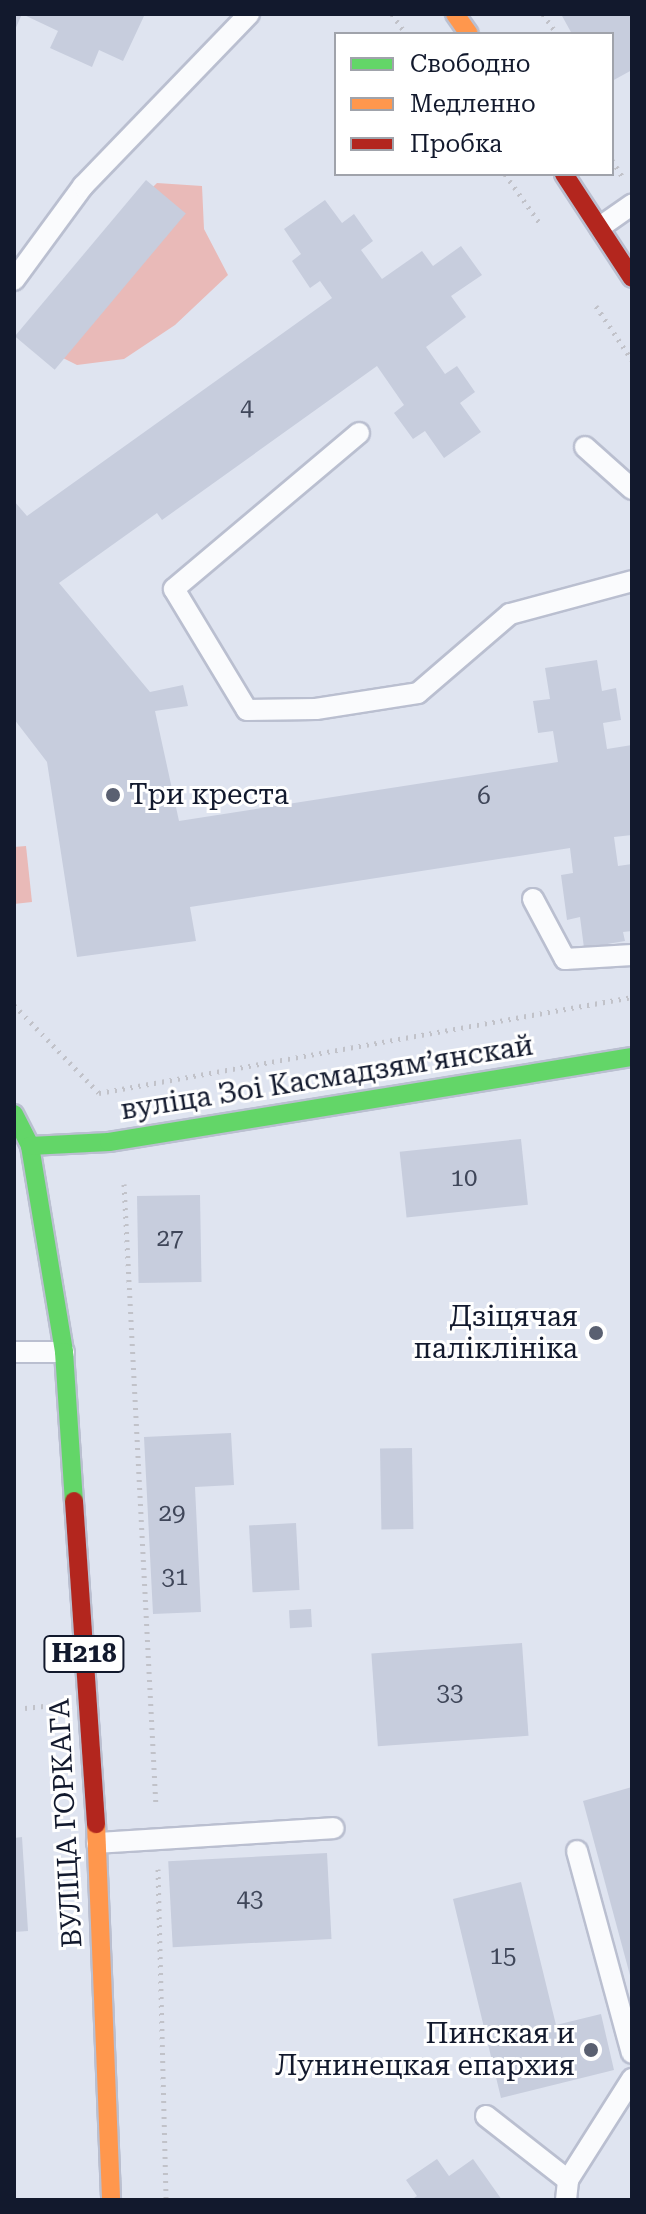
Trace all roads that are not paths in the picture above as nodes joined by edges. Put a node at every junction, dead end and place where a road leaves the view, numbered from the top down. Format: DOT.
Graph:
graph roads {
  1 [pos="249,14"];
  2 [pos="485,14"];
  3 [pos="462,24"];
  4 [pos="565,176"];
  5 [pos="632,205"];
  6 [pos="600,227"];
  7 [pos="632,278"];
  8 [pos="14,280"];
  9 [pos="359,433"];
  10 [pos="585,447"];
  11 [pos="632,489"];
  12 [pos="632,581"];
  13 [pos="533,899"];
  14 [pos="632,955"];
  15 [pos="632,1057"];
  16 [pos="14,1114"];
  17 [pos="30,1146"];
  18 [pos="14,1352"];
  19 [pos="64,1352"];
  20 [pos="334,1828"];
  21 [pos="97,1843"];
  22 [pos="577,1851"];
  23 [pos="632,2053"];
  24 [pos="632,2079"];
  25 [pos="486,2116"];
  26 [pos="567,2190"];
  27 [pos="111,2200"];
  1 -- 8 [label="lane"];
  2 -- 3 [label="lane"];
  4 -- 6 [label="main road"];
  5 -- 6 [label="lane"];
  6 -- 7 [label="main road"];
  9 -- 12 [label="lane"];
  10 -- 11 [label="lane"];
  13 -- 14 [label="lane"];
  15 -- 17 [label="main road, вуліца Зоі Касмадзямʼянскай"];
  16 -- 17 [label="main road, ВУЛІЦА ГОРКАГА / Н218"];
  17 -- 19 [label="main road, ВУЛІЦА ГОРКАГА / Н218"];
  18 -- 19 [label="lane"];
  19 -- 21 [label="main road, ВУЛІЦА ГОРКАГА / Н218"];
  20 -- 21 [label="lane"];
  21 -- 27 [label="main road, ВУЛІЦА ГОРКАГА / Н218"];
  22 -- 23 [label="lane"];
  24 -- 26 [label="lane"];
  25 -- 26 [label="lane"];
}
